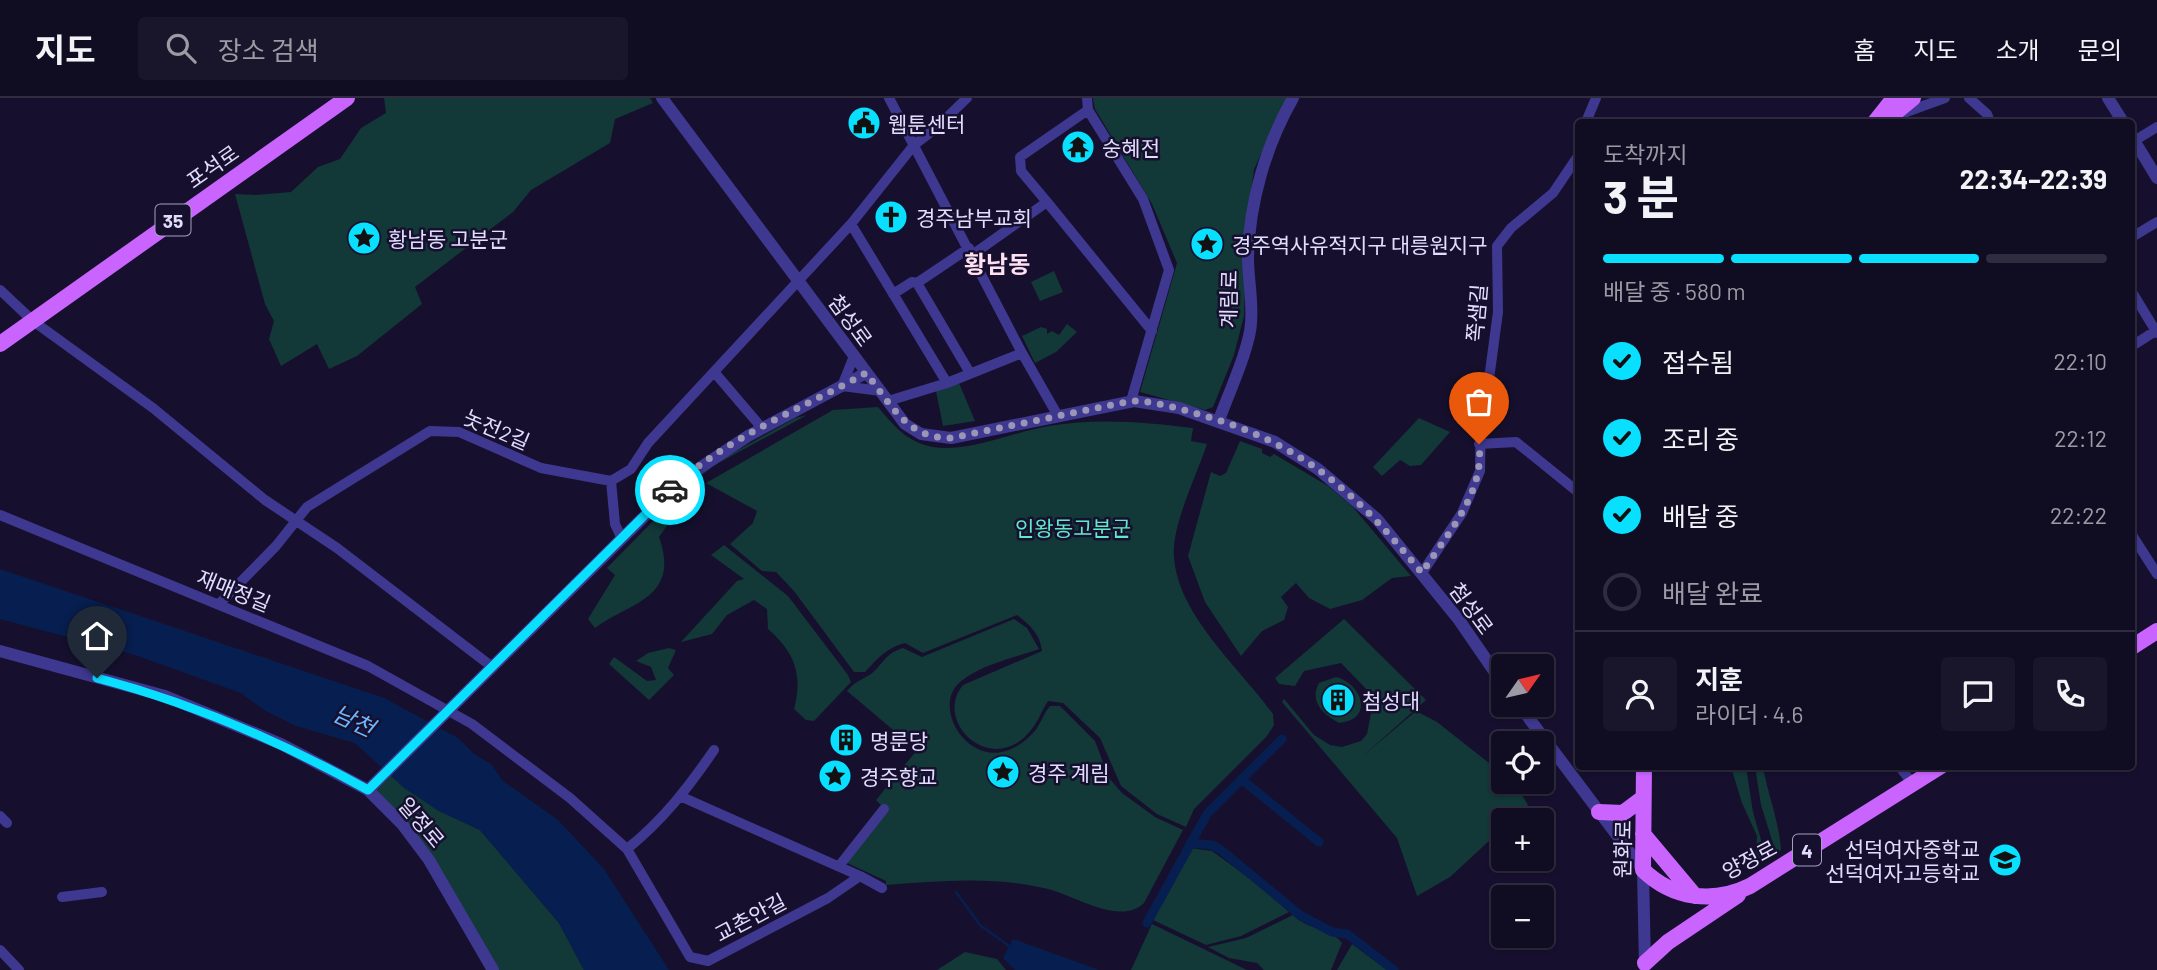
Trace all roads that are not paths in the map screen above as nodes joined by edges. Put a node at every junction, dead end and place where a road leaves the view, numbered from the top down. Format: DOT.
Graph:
graph roads {
  1 [pos="347,98"];
  2 [pos="889,98"];
  3 [pos="967,98"];
  4 [pos="1087,98"];
  5 [pos="1293,98"];
  6 [pos="1596,98"];
  7 [pos="1896,98"];
  8 [pos="1913,98"];
  9 [pos="1945,98"];
  10 [pos="1969,98"];
  11 [pos="2108,98"];
  12 [pos="665,99"];
  13 [pos="1088,110"];
  14 [pos="1587,119"];
  15 [pos="1882,119"];
  16 [pos="1884,119"];
  17 [pos="1887,119"];
  18 [pos="1989,119"];
  19 [pos="2121,119"];
  20 [pos="2157,127"];
  21 [pos="2135,138"];
  22 [pos="2135,142"];
  23 [pos="914,145"];
  24 [pos="1575,160"];
  25 [pos="2157,178"];
  26 [pos="1047,202"];
  27 [pos="2157,222"];
  28 [pos="851,224"];
  29 [pos="2135,235"];
  30 [pos="970,251"];
  31 [pos="799,282"];
  32 [pos="918,283"];
  33 [pos="0,290"];
  34 [pos="893,294"];
  35 [pos="2135,297"];
  36 [pos="33,321"];
  37 [pos="1152,331"];
  38 [pos="2157,331"];
  39 [pos="0,344"];
  40 [pos="2135,344"];
  41 [pos="1021,353"];
  42 [pos="854,356"];
  43 [pos="715,373"];
  44 [pos="866,373"];
  45 [pos="970,373"];
  46 [pos="947,383"];
  47 [pos="842,386"];
  48 [pos="884,396"];
  49 [pos="1131,401"];
  50 [pos="1058,416"];
  51 [pos="1219,420"];
  52 [pos="762,428"];
  53 [pos="1479,444"];
  54 [pos="611,481"];
  55 [pos="1575,490"];
  56 [pos="0,515"];
  57 [pos="298,522"];
  58 [pos="621,537"];
  59 [pos="2135,540"];
  60 [pos="1422,573"];
  61 [pos="2157,574"];
  62 [pos="219,604"];
  63 [pos="2157,631"];
  64 [pos="2135,645"];
  65 [pos="0,651"];
  66 [pos="491,666"];
  67 [pos="1491,668"];
  68 [pos="447,711"];
  69 [pos="1529,718"];
  70 [pos="714,750"];
  71 [pos="1644,770"];
  72 [pos="1902,770"];
  73 [pos="1936,770"];
  74 [pos="1913,783"];
  75 [pos="368,790"];
  76 [pos="682,797"];
  77 [pos="1643,798"];
  78 [pos="884,809"];
  79 [pos="1599,812"];
  80 [pos="1643,834"];
  81 [pos="627,849"];
  82 [pos="839,866"];
  83 [pos="1643,870"];
  84 [pos="860,876"];
  85 [pos="1750,886"];
  86 [pos="882,888"];
  87 [pos="102,892"];
  88 [pos="1695,896"];
  89 [pos="62,897"];
  90 [pos="0,950"];
  91 [pos="1642,968"];
  92 [pos="19,970"];
  93 [pos="493,970"];
  1 -- 36 [label="main road, 포석로 / 35"];
  2 -- 23 [label="street"];
  3 -- 23 [label="street"];
  4 -- 13 [label="street"];
  5 -- 51 [label="street, 계림로"];
  6 -- 14 [label="street"];
  7 -- 15 [label="main road"];
  8 -- 16 [label="main road"];
  9 -- 17 [label="street"];
  10 -- 18 [label="street"];
  11 -- 19 [label="street"];
  12 -- 31 [label="street, 첨성로"];
  13 -- 26 [label="street"];
  13 -- 37 [label="street"];
  20 -- 21 [label="street"];
  22 -- 25 [label="street"];
  23 -- 28 [label="street"];
  23 -- 30 [label="street"];
  24 -- 53 [label="street, 쪽샘길"];
  26 -- 30 [label="street"];
  26 -- 37 [label="street"];
  27 -- 29 [label="street"];
  28 -- 31 [label="street"];
  28 -- 34 [label="street"];
  30 -- 32 [label="street"];
  30 -- 41 [label="street"];
  31 -- 42 [label="street, 첨성로"];
  31 -- 43 [label="street"];
  32 -- 34 [label="street"];
  32 -- 45 [label="street"];
  33 -- 36 [label="street"];
  34 -- 46 [label="street"];
  35 -- 38 [label="street"];
  36 -- 39 [label="main road, 포석로 / 35"];
  36 -- 57 [label="street"];
  37 -- 49 [label="street"];
  38 -- 40 [label="street"];
  41 -- 45 [label="street"];
  41 -- 50 [label="street"];
  42 -- 44 [label="street, 첨성로"];
  42 -- 47 [label="street"];
  43 -- 52 [label="street"];
  43 -- 54 [label="street"];
  44 -- 47 [label="street"];
  44 -- 48 [label="street, 첨성로"];
  45 -- 46 [label="street"];
  46 -- 48 [label="street"];
  47 -- 48 [label="street"];
  47 -- 52 [label="street"];
  48 -- 50 [label="street, 첨성로"];
  49 -- 50 [label="street, 첨성로"];
  49 -- 51 [label="street, 첨성로"];
  51 -- 60 [label="street, 첨성로"];
  52 -- 58 [label="street"];
  53 -- 55 [label="street"];
  53 -- 60 [label="street, 쪽샘길"];
  54 -- 57 [label="street, 놋전2길"];
  54 -- 58 [label="street"];
  56 -- 62 [label="street, 재매정길"];
  57 -- 62 [label="street"];
  57 -- 66 [label="street"];
  58 -- 66 [label="street"];
  59 -- 61 [label="street"];
  60 -- 67 [label="street, 첨성로"];
  62 -- 68 [label="street, 재매정길"];
  63 -- 64 [label="main road"];
  65 -- 75 [label="street, 일정로"];
  66 -- 68 [label="street"];
  68 -- 75 [label="street"];
  68 -- 81 [label="street, 교촌안길"];
  69 -- 79 [label="street"];
  70 -- 76 [label="street"];
  71 -- 77 [label="main road, 원화로"];
  72 -- 74 [label="street"];
  73 -- 74 [label="main road, 양정로 / 4"];
  74 -- 85 [label="main road, 양정로 / 4"];
  75 -- 93 [label="street, 일정로"];
  76 -- 81 [label="street"];
  76 -- 82 [label="street"];
  77 -- 79 [label="main road"];
  77 -- 80 [label="main road, 원화로"];
  78 -- 82 [label="street"];
  79 -- 83 [label="street"];
  80 -- 83 [label="main road, 원화로"];
  80 -- 88 [label="main road"];
  81 -- 84 [label="street, 교촌안길"];
  82 -- 84 [label="street"];
  83 -- 88 [label="main road, 양정로 / 4"];
  83 -- 91 [label="street, 원화로"];
  84 -- 86 [label="street"];
  85 -- 88 [label="main road, 양정로 / 4"];
  85 -- 91 [label="main road"];
  87 -- 89 [label="street"];
  90 -- 92 [label="street"];
}
